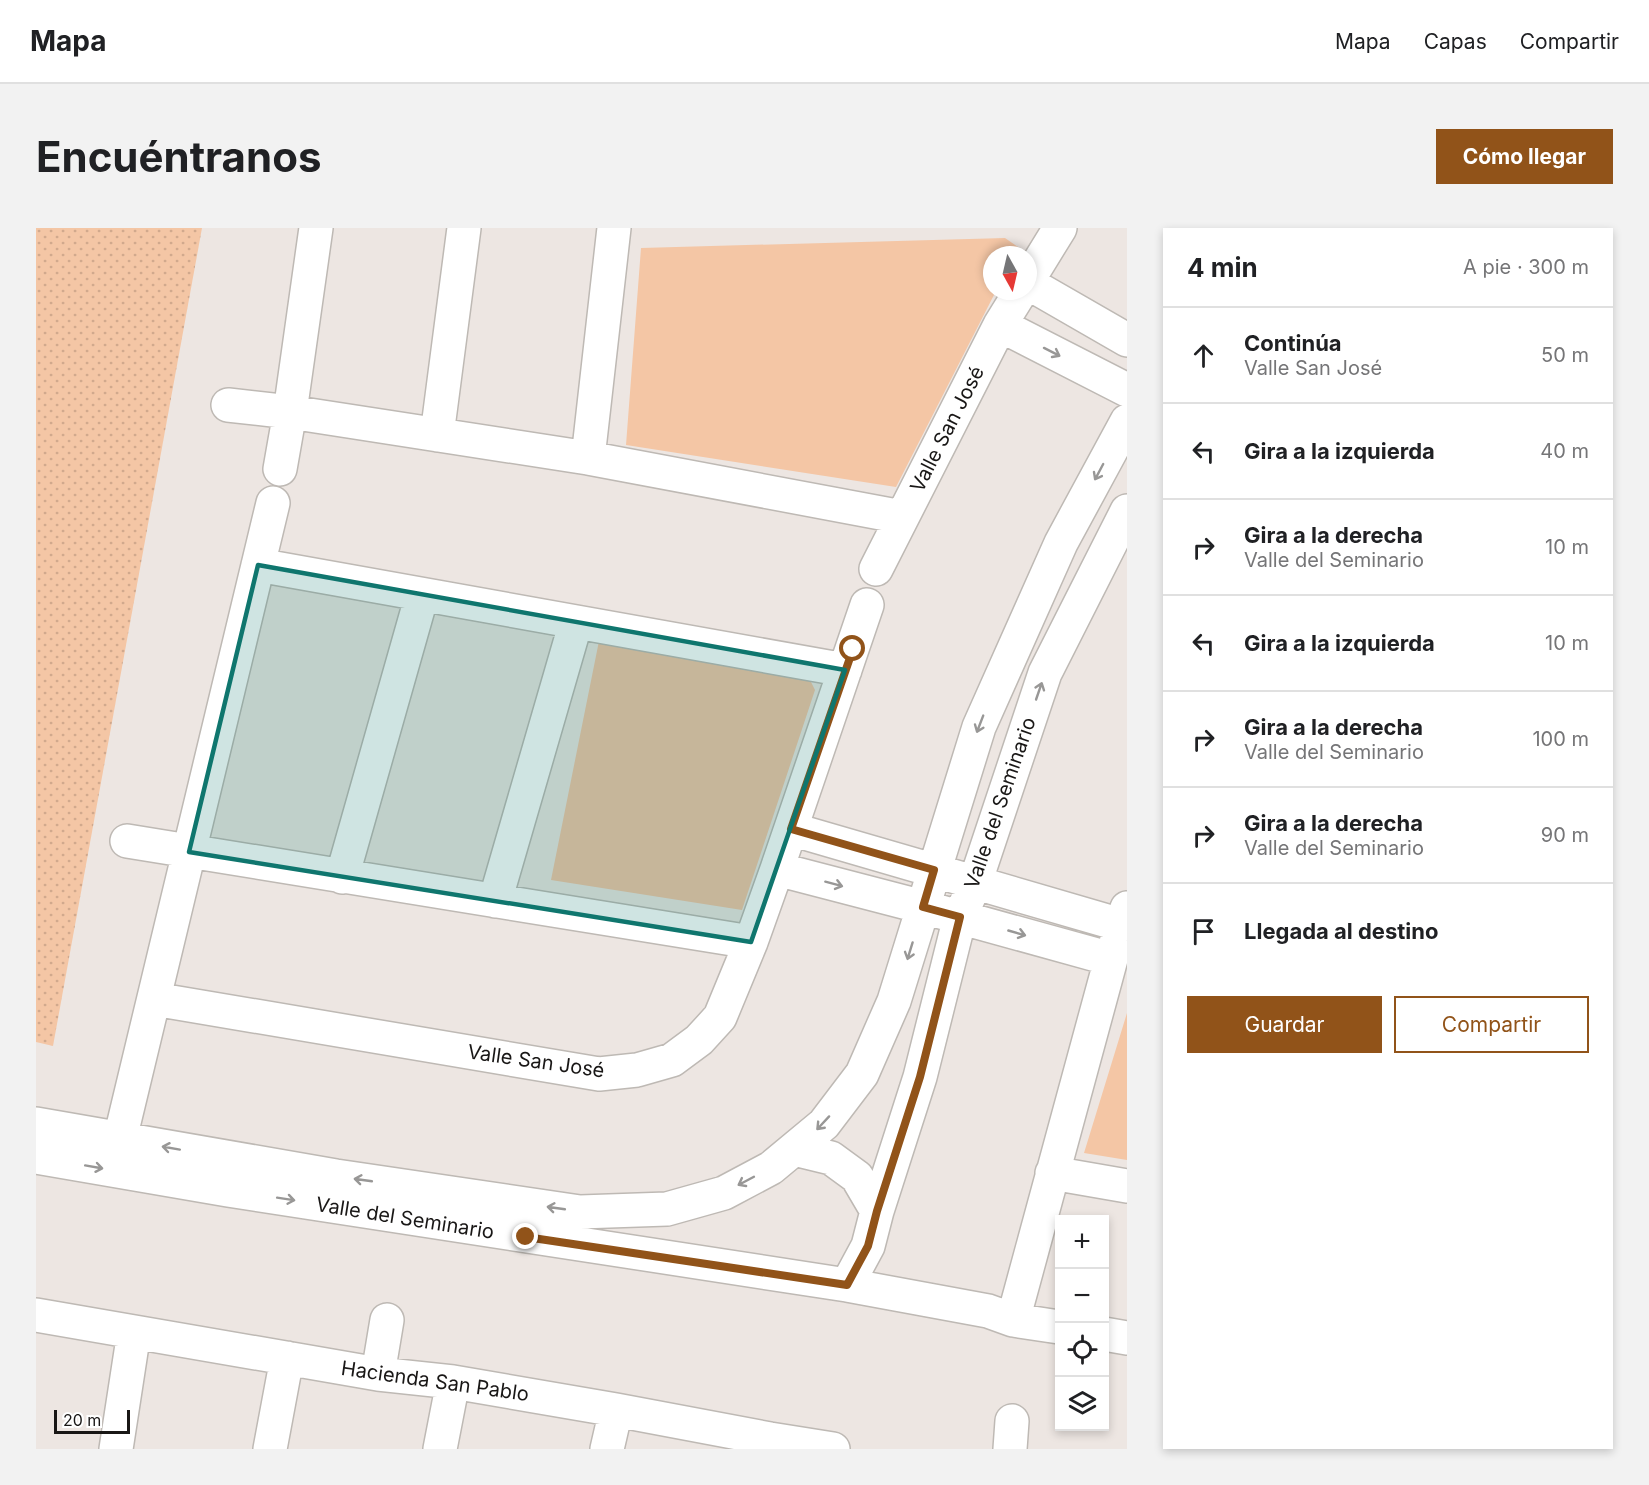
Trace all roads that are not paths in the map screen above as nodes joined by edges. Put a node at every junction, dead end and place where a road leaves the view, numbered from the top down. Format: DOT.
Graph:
graph roads {
  1 [pos="316,228"];
  2 [pos="464,228"];
  3 [pos="614,228"];
  4 [pos="1060,228"];
  5 [pos="1037,266"];
  6 [pos="1037,286"];
  7 [pos="1015,300"];
  8 [pos="1000,325"];
  9 [pos="1127,340"];
  10 [pos="1127,390"];
  11 [pos="228,405"];
  12 [pos="290,412"];
  13 [pos="1127,421"];
  14 [pos="438,435"];
  15 [pos="588,458"];
  16 [pos="279,470"];
  17 [pos="273,503"];
  18 [pos="1127,511"];
  19 [pos="902,517"];
  20 [pos="258,565"];
  21 [pos="876,569"];
  22 [pos="423,594"];
  23 [pos="867,605"];
  24 [pos="576,622"];
  25 [pos="845,670"];
  26 [pos="791,829"];
  27 [pos="127,841"];
  28 [pos="189,852"];
  29 [pos="777,869"];
  30 [pos="934,870"];
  31 [pos="342,877"];
  32 [pos="975,882"];
  33 [pos="495,901"];
  34 [pos="923,907"];
  35 [pos="960,917"];
  36 [pos="1124,917"];
  37 [pos="751,942"];
  38 [pos="1111,959"];
  39 [pos="154,999"];
  40 [pos="36,1125"];
  41 [pos="120,1139"];
  42 [pos="794,1149"];
  43 [pos="36,1157"];
  44 [pos="233,1158"];
  45 [pos="1052,1173"];
  46 [pos="1127,1186"];
  47 [pos="228,1190"];
  48 [pos="877,1211"];
  49 [pos="847,1285"];
  50 [pos="36,1315"];
  51 [pos="387,1320"];
  52 [pos="1013,1320"];
  53 [pos="1055,1326"];
  54 [pos="134,1332"];
  55 [pos="1109,1335"];
  56 [pos="1127,1338"];
  57 [pos="287,1358"];
  58 [pos="378,1374"];
  59 [pos="453,1382"];
  60 [pos="616,1410"];
  61 [pos="769,1444"];
  62 [pos="116,1449"];
  63 [pos="270,1449"];
  64 [pos="440,1449"];
  65 [pos="607,1449"];
  66 [pos="833,1449"];
  1 -- 12 [label="street"];
  2 -- 14 [label="street"];
  3 -- 15 [label="street"];
  4 -- 5 [label="street"];
  6 -- 9 [label="street"];
  7 -- 8 [label="street, Valle San José"];
  8 -- 10 [label="street, one-way"];
  8 -- 19 [label="street, Valle San José"];
  11 -- 12 [label="street"];
  12 -- 14 [label="street"];
  12 -- 16 [label="street"];
  13 -- 30 [label="street, Valle del Seminario, one-way"];
  14 -- 15 [label="street"];
  15 -- 19 [label="street"];
  17 -- 20 [label="street"];
  32 -- 18 [label="street, Valle del Seminario, one-way"];
  19 -- 21 [label="street, Valle San José"];
  20 -- 22 [label="street"];
  20 -- 28 [label="street"];
  22 -- 24 [label="street"];
  22 -- 31 [label="street"];
  23 -- 25 [label="street, Valle San José"];
  24 -- 25 [label="street"];
  24 -- 33 [label="street"];
  25 -- 26 [label="street, Valle San José"];
  26 -- 29 [label="street, Valle San José"];
  26 -- 30 [label="street"];
  27 -- 28 [label="street"];
  28 -- 31 [label="street"];
  28 -- 39 [label="street"];
  29 -- 34 [label="street, one-way"];
  29 -- 37 [label="street, Valle San José"];
  30 -- 32 [label="street"];
  30 -- 34 [label="street, Valle del Seminario"];
  31 -- 33 [label="street"];
  32 -- 35 [label="street, Valle del Seminario"];
  32 -- 36 [label="street"];
  33 -- 37 [label="street"];
  34 -- 35 [label="street"];
  34 -- 42 [label="street, Valle del Seminario, one-way"];
  35 -- 38 [label="street, one-way"];
  35 -- 48 [label="street, Valle del Seminario"];
  36 -- 38 [label="street"];
  37 -- 39 [label="street, Valle San José"];
  38 -- 45 [label="street"];
  39 -- 41 [label="street"];
  40 -- 41 [label="street, Valle del Seminario"];
  44 -- 41 [label="street, Valle del Seminario, one-way"];
  42 -- 44 [label="street, Valle del Seminario, one-way"];
  42 -- 48 [label="street"];
  43 -- 47 [label="street, Valle del Seminario, one-way"];
  44 -- 47 [label="street"];
  45 -- 46 [label="street"];
  45 -- 52 [label="street"];
  47 -- 49 [label="street, Valle del Seminario, one-way"];
  48 -- 49 [label="street, Valle del Seminario"];
  49 -- 52 [label="street"];
  50 -- 54 [label="street, Hacienda San Pablo"];
  51 -- 58 [label="street"];
  52 -- 53 [label="street"];
  54 -- 57 [label="street, Hacienda San Pablo"];
  54 -- 62 [label="street"];
  55 -- 56 [label="street"];
  57 -- 58 [label="street, Hacienda San Pablo"];
  57 -- 63 [label="street"];
  58 -- 59 [label="street, Hacienda San Pablo"];
  59 -- 60 [label="street, Hacienda San Pablo"];
  59 -- 64 [label="street"];
  60 -- 61 [label="street, Hacienda San Pablo"];
  60 -- 65 [label="street"];
  61 -- 66 [label="street, Hacienda San Pablo"];
}
